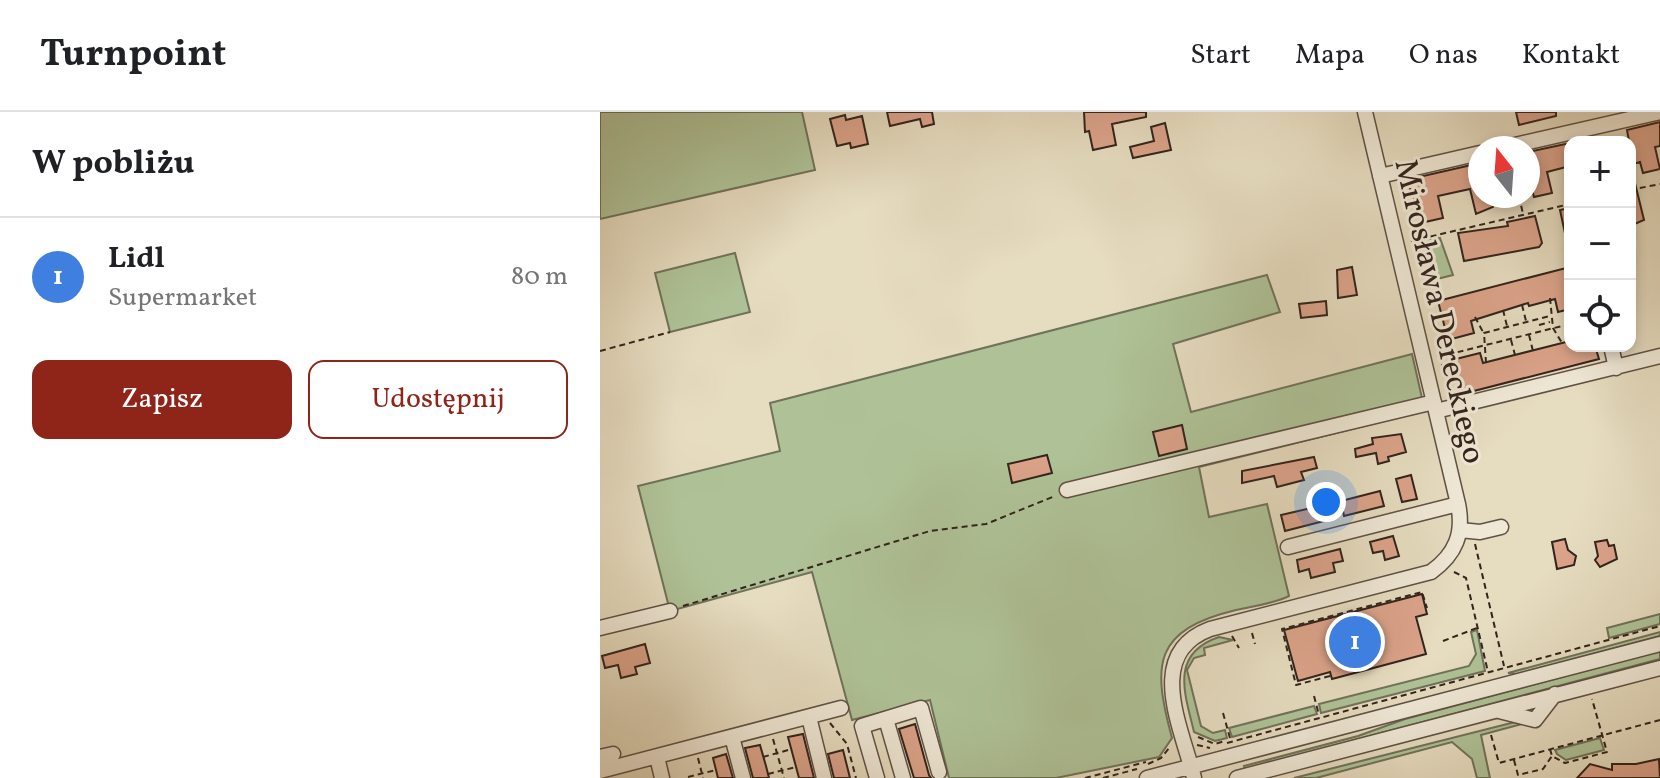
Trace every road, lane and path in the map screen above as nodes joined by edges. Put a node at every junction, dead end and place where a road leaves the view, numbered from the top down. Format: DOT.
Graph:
graph roads {
  1 [pos="1365,112"];
  2 [pos="1660,112"];
  3 [pos="1540,139"];
  4 [pos="1468,156"];
  5 [pos="1380,176"];
  6 [pos="1660,184"];
  7 [pos="1636,189"];
  8 [pos="1564,205"];
  9 [pos="1522,208"];
  10 [pos="1523,215"];
  11 [pos="1404,243"];
  12 [pos="1550,298"];
  13 [pos="1522,305"];
  14 [pos="1503,310"];
  15 [pos="1550,316"];
  16 [pos="1475,317"];
  17 [pos="1538,319"];
  18 [pos="1526,322"];
  19 [pos="1551,322"];
  20 [pos="1539,325"];
  21 [pos="1564,325"];
  22 [pos="1507,326"];
  23 [pos="1553,328"];
  24 [pos="1541,331"];
  25 [pos="670,332"];
  26 [pos="1484,333"];
  27 [pos="1529,334"];
  28 [pos="1511,339"];
  29 [pos="1562,343"];
  30 [pos="1487,345"];
  31 [pos="600,351"];
  32 [pos="1533,351"];
  33 [pos="1612,352"];
  34 [pos="1515,355"];
  35 [pos="1660,356"];
  36 [pos="1486,363"];
  37 [pos="1616,368"];
  38 [pos="1434,372"];
  39 [pos="1435,407"];
  40 [pos="1067,490"];
  41 [pos="1458,504"];
  42 [pos="1501,527"];
  43 [pos="1463,532"];
  44 [pos="1482,541"];
  45 [pos="1474,542"];
  46 [pos="1288,547"];
  47 [pos="1466,578"];
  48 [pos="1427,608"];
  49 [pos="670,611"];
  50 [pos="1660,626"];
  51 [pos="600,628"];
  52 [pos="1478,628"];
  53 [pos="1224,634"];
  54 [pos="1443,641"];
  55 [pos="1660,644"];
  56 [pos="1239,648"];
  57 [pos="1504,667"];
  58 [pos="1660,668"];
  59 [pos="1488,672"];
  60 [pos="1330,676"];
  61 [pos="1314,696"];
  62 [pos="1592,698"];
  63 [pos="841,708"];
  64 [pos="1223,713"];
  65 [pos="1319,716"];
  66 [pos="809,717"];
  67 [pos="886,719"];
  68 [pos="1660,720"];
  69 [pos="772,734"];
  70 [pos="1491,735"];
  71 [pos="1603,735"];
  72 [pos="732,737"];
  73 [pos="1230,740"];
  74 [pos="792,749"];
  75 [pos="1550,749"];
  76 [pos="696,753"];
  77 [pos="777,753"];
  78 [pos="1231,756"];
  79 [pos="1552,756"];
  80 [pos="657,757"];
  81 [pos="763,757"];
  82 [pos="1513,759"];
  83 [pos="1147,762"];
  84 [pos="796,767"];
  85 [pos="716,770"];
  86 [pos="782,770"];
  87 [pos="600,771"];
  88 [pos="939,772"];
  89 [pos="1193,772"];
  90 [pos="768,774"];
  91 [pos="702,776"];
  92 [pos="688,777"];
  93 [pos="1518,777"];
  94 [pos="662,778"];
  95 [pos="743,778"];
  96 [pos="784,778"];
  97 [pos="824,778"];
  98 [pos="877,778"];
  99 [pos="903,778"];
  100 [pos="1085,778"];
  101 [pos="1147,778"];
  102 [pos="1237,778"];
  1 -- 5 [label="street, Mirosława Dereckiego"];
  2 -- 3 [label="street"];
  4 -- 5 [label="street"];
  5 -- 39 [label="street, Mirosława Dereckiego"];
  6 -- 7 [label="path"];
  8 -- 10 [label="path"];
  9 -- 10 [label="path"];
  10 -- 11 [label="path"];
  12 -- 15 [label="path"];
  13 -- 18 [label="path"];
  14 -- 22 [label="path"];
  15 -- 17 [label="path"];
  15 -- 19 [label="path"];
  16 -- 26 [label="path"];
  17 -- 18 [label="path"];
  17 -- 20 [label="path"];
  18 -- 26 [label="path"];
  19 -- 20 [label="path"];
  19 -- 23 [label="path"];
  20 -- 24 [label="path"];
  21 -- 23 [label="path"];
  23 -- 24 [label="path"];
  23 -- 29 [label="path"];
  24 -- 27 [label="path"];
  25 -- 31 [label="path"];
  26 -- 30 [label="path"];
  27 -- 28 [label="path"];
  27 -- 32 [label="path"];
  28 -- 30 [label="path"];
  28 -- 34 [label="path"];
  30 -- 36 [label="path"];
  30 -- 38 [label="path"];
  33 -- 37 [label="street"];
  35 -- 37 [label="street"];
  37 -- 39 [label="street"];
  39 -- 40 [label="street"];
  39 -- 41 [label="street, Mirosława Dereckiego"];
  40 -- 49 [label="path"];
  41 -- 43 [label="street, Mirosława Dereckiego"];
  41 -- 46 [label="street"];
  42 -- 43 [label="street"];
  43 -- 45 [label="path"];
  43 -- 89 [label="street"];
  44 -- 45 [label="path"];
  45 -- 57 [label="path"];
  47 -- 52 [label="path"];
  48 -- 60 [label="path"];
  49 -- 51 [label="street"];
  50 -- 57 [label="path"];
  52 -- 54 [label="path"];
  52 -- 59 [label="path"];
  53 -- 56 [label="path"];
  55 -- 78 [label="street"];
  57 -- 59 [label="path"];
  58 -- 102 [label="street"];
  59 -- 65 [label="path"];
  61 -- 65 [label="path"];
  62 -- 71 [label="path"];
  63 -- 66 [label="street"];
  64 -- 73 [label="path"];
  65 -- 73 [label="path"];
  66 -- 72 [label="street"];
  66 -- 97 [label="street"];
  67 -- 88 [label="street"];
  67 -- 98 [label="street"];
  67 -- 99 [label="street"];
  68 -- 71 [label="path"];
  69 -- 77 [label="path"];
  70 -- 82 [label="path"];
  71 -- 75 [label="path"];
  71 -- 79 [label="path"];
  72 -- 80 [label="street"];
  72 -- 95 [label="street"];
  73 -- 78 [label="path"];
  74 -- 77 [label="path"];
  75 -- 79 [label="path"];
  75 -- 82 [label="path"];
  76 -- 91 [label="path"];
  77 -- 81 [label="path"];
  77 -- 86 [label="path"];
  78 -- 89 [label="street"];
  79 -- 93 [label="path"];
  80 -- 87 [label="street"];
  80 -- 94 [label="street"];
  82 -- 93 [label="path"];
  83 -- 100 [label="path"];
  84 -- 86 [label="path"];
  85 -- 91 [label="path"];
  86 -- 90 [label="path"];
  86 -- 96 [label="path"];
  89 -- 101 [label="street"];
  91 -- 92 [label="path"];
}
